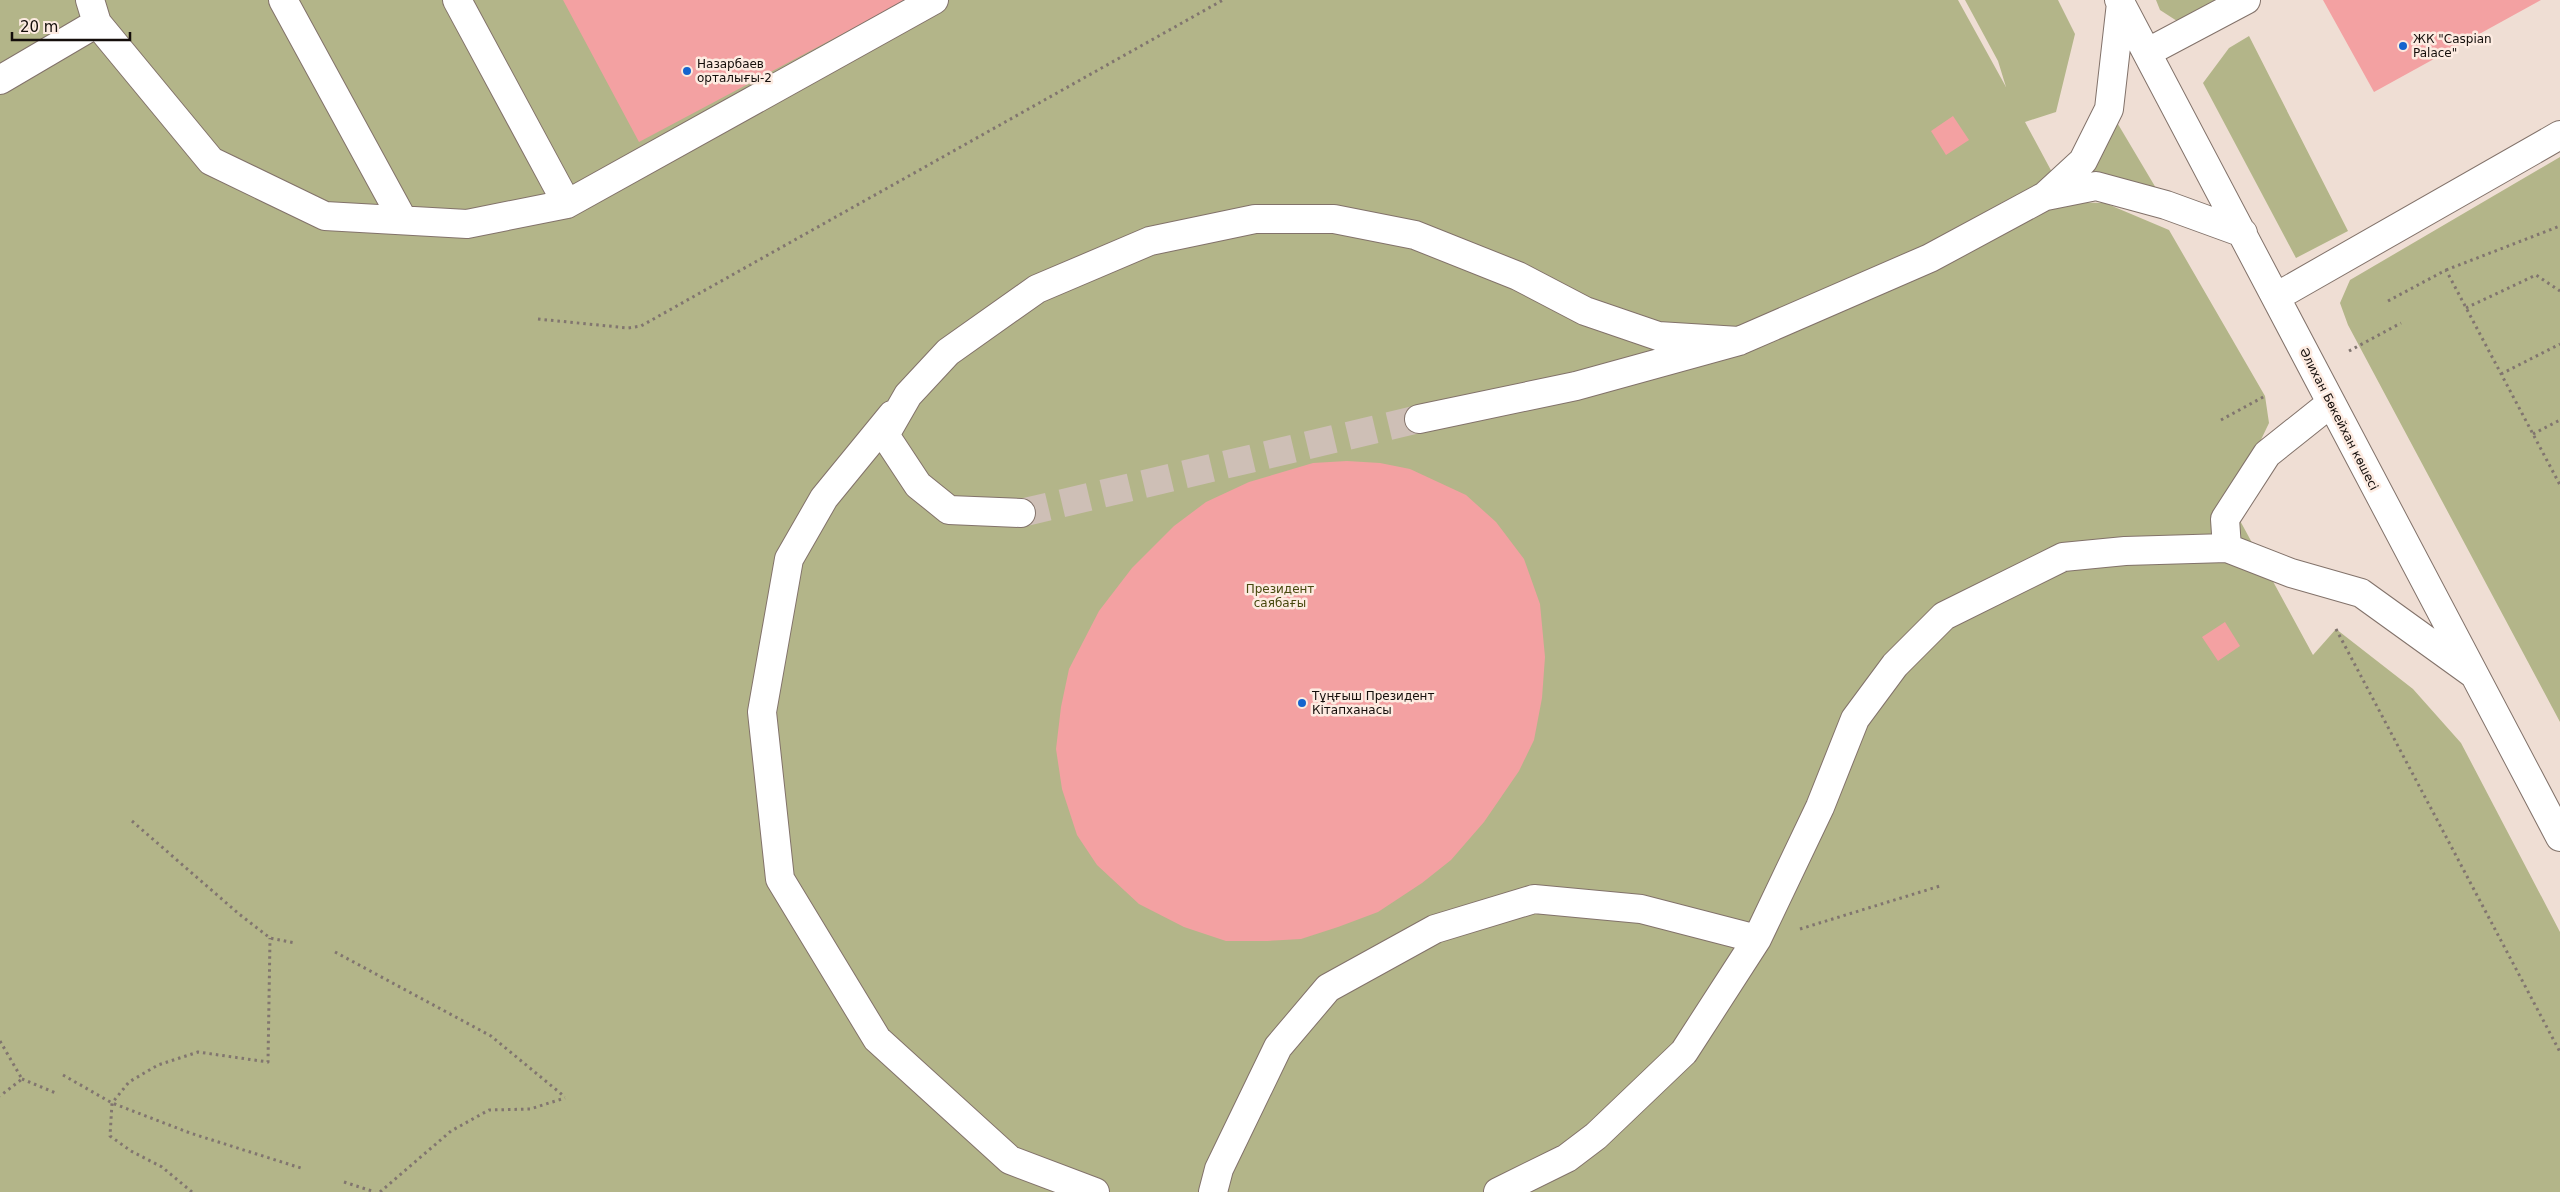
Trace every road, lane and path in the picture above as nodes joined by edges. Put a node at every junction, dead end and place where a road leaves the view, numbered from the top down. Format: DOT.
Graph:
graph roads {
  1 [pos="282,0"];
  2 [pos="456,0"];
  3 [pos="934,0"];
  4 [pos="1223,0"];
  5 [pos="2246,0"];
  6 [pos="2120,1"];
  7 [pos="94,11"];
  8 [pos="2148,52"];
  9 [pos="0,80"];
  10 [pos="2560,135"];
  11 [pos="2045,196"];
  12 [pos="567,204"];
  13 [pos="403,220"];
  14 [pos="2560,226"];
  15 [pos="2243,233"];
  16 [pos="2446,270"];
  17 [pos="2560,291"];
  18 [pos="2276,297"];
  19 [pos="2388,301"];
  20 [pos="2466,308"];
  21 [pos="538,319"];
  22 [pos="2401,323"];
  23 [pos="1739,341"];
  24 [pos="2560,344"];
  25 [pos="2349,351"];
  26 [pos="2501,374"];
  27 [pos="908,395"];
  28 [pos="2265,396"];
  29 [pos="2331,403"];
  30 [pos="1419,419"];
  31 [pos="2221,420"];
  32 [pos="2560,420"];
  33 [pos="2533,434"];
  34 [pos="2560,485"];
  35 [pos="1021,513"];
  36 [pos="2226,548"];
  37 [pos="2336,629"];
  38 [pos="2472,673"];
  39 [pos="132,821"];
  40 [pos="2560,837"];
  41 [pos="1940,886"];
  42 [pos="270,938"];
  43 [pos="1757,939"];
  44 [pos="295,943"];
  45 [pos="335,952"];
  46 [pos="0,1041"];
  47 [pos="2560,1052"];
  48 [pos="63,1075"];
  49 [pos="22,1079"];
  50 [pos="58,1094"];
  51 [pos="0,1096"];
  52 [pos="112,1103"];
  53 [pos="304,1169"];
  54 [pos="344,1182"];
  55 [pos="192,1192"];
  56 [pos="376,1192"];
  57 [pos="380,1192"];
  58 [pos="1095,1192"];
  59 [pos="1214,1192"];
  60 [pos="1498,1192"];
  1 -- 13 [label="street"];
  2 -- 12 [label="street"];
  3 -- 12 [label="street"];
  4 -- 21 [label="path"];
  5 -- 8 [label="street"];
  6 -- 8 [label="street, Әлихан Бөкейхан көшесі"];
  6 -- 11 [label="street"];
  7 -- 9 [label="street"];
  7 -- 13 [label="street"];
  8 -- 15 [label="street, Әлихан Бөкейхан көшесі"];
  10 -- 18 [label="street"];
  11 -- 15 [label="street"];
  11 -- 23 [label="street"];
  12 -- 13 [label="street"];
  14 -- 16 [label="path"];
  15 -- 18 [label="street, Әлихан Бөкейхан көшесі"];
  16 -- 19 [label="path"];
  16 -- 20 [label="path"];
  17 -- 20 [label="path"];
  18 -- 29 [label="street, Әлихан Бөкейхан көшесі"];
  20 -- 26 [label="path"];
  22 -- 25 [label="path"];
  23 -- 27 [label="street"];
  23 -- 30 [label="street"];
  24 -- 26 [label="path"];
  26 -- 33 [label="path"];
  27 -- 35 [label="street"];
  27 -- 58 [label="street"];
  28 -- 31 [label="path"];
  29 -- 36 [label="street"];
  29 -- 38 [label="street, Әлихан Бөкейхан көшесі"];
  32 -- 33 [label="path"];
  33 -- 34 [label="path"];
  36 -- 38 [label="street"];
  36 -- 43 [label="street"];
  37 -- 47 [label="path"];
  38 -- 40 [label="street, Әлихан Бөкейхан көшесі"];
  39 -- 42 [label="path"];
  41 -- 43 [label="path"];
  42 -- 44 [label="path"];
  42 -- 52 [label="path"];
  43 -- 59 [label="street"];
  43 -- 60 [label="street"];
  45 -- 57 [label="path"];
  46 -- 49 [label="path"];
  48 -- 52 [label="path"];
  49 -- 50 [label="path"];
  49 -- 51 [label="path"];
  52 -- 53 [label="path"];
  52 -- 55 [label="path"];
  54 -- 56 [label="path"];
}
